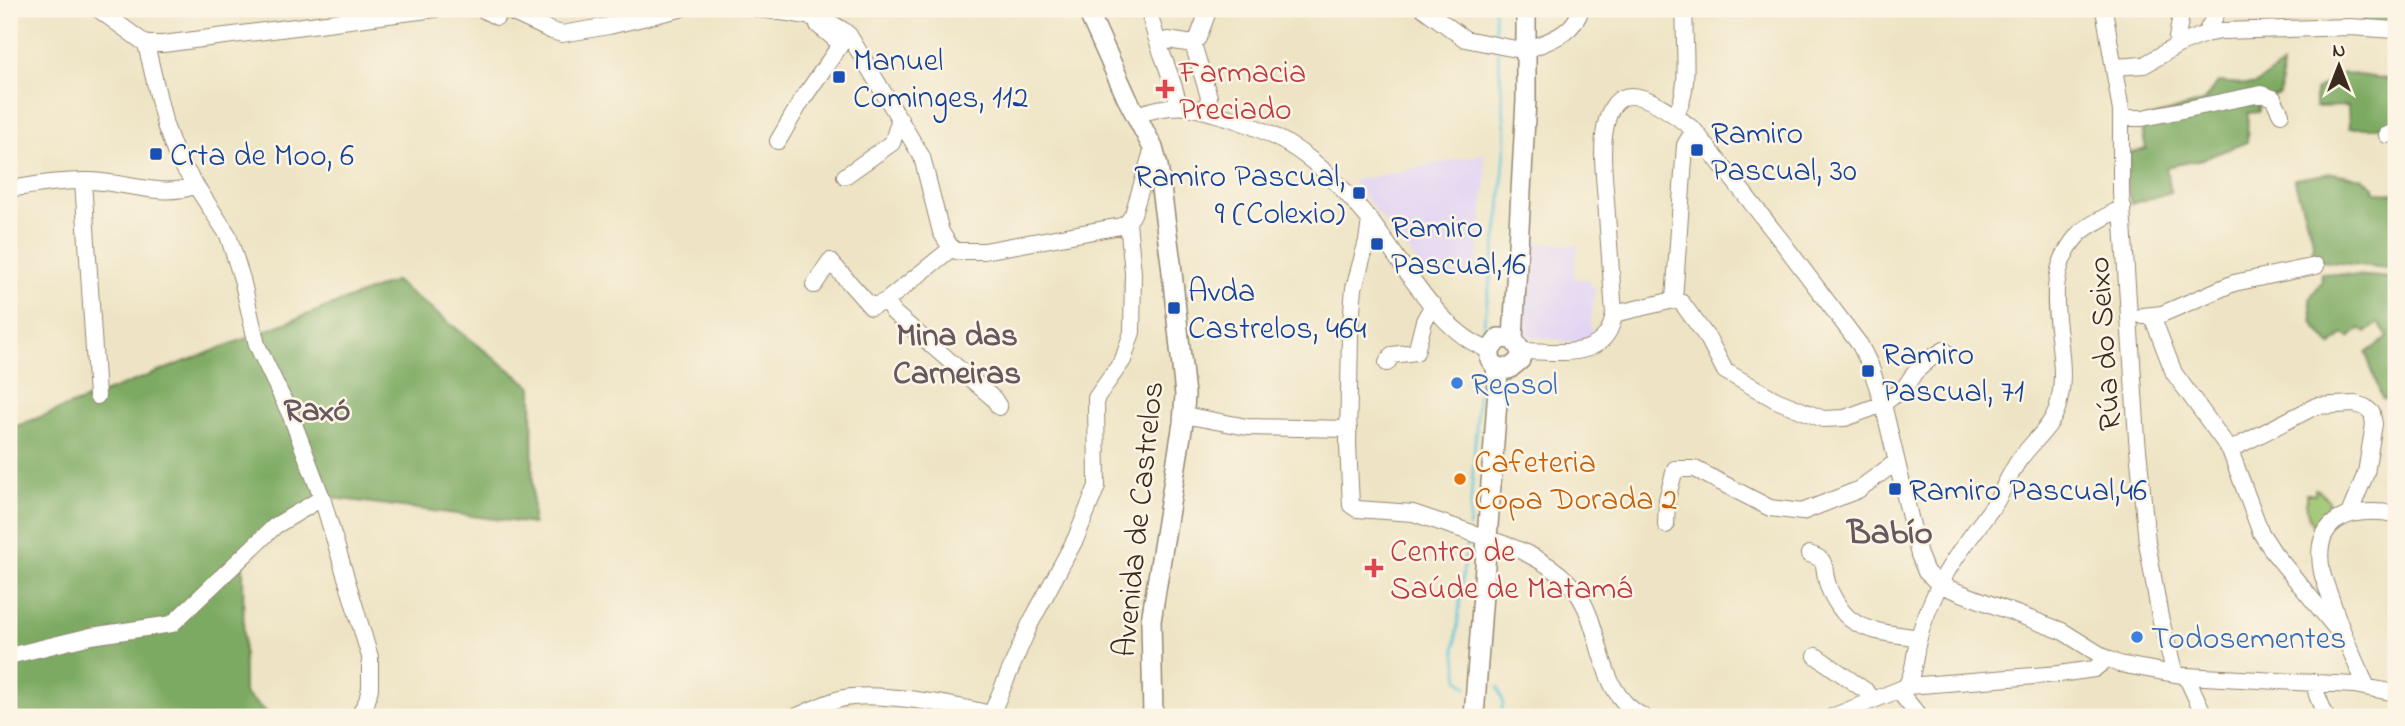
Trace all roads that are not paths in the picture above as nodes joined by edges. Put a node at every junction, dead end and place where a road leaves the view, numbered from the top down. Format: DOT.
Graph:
graph roads {
  1 [pos="98,9"];
  2 [pos="435,9"];
  3 [pos="482,9"];
  4 [pos="680,9"];
  5 [pos="759,9"];
  6 [pos="1087,9"];
  7 [pos="1149,9"];
  8 [pos="1209,9"];
  9 [pos="1424,9"];
  10 [pos="1515,9"];
  11 [pos="1525,9"];
  12 [pos="1581,9"];
  13 [pos="1685,9"];
  14 [pos="2104,9"];
  15 [pos="2182,9"];
  16 [pos="2219,9"];
  17 [pos="501,13"];
  18 [pos="818,19"];
  19 [pos="2396,30"];
  20 [pos="2205,34"];
  21 [pos="1158,42"];
  22 [pos="146,44"];
  23 [pos="1193,44"];
  24 [pos="2178,45"];
  25 [pos="1509,47"];
  26 [pos="2114,67"];
  27 [pos="1179,106"];
  28 [pos="1206,111"];
  29 [pos="1137,114"];
  30 [pos="2281,114"];
  31 [pos="1675,115"];
  32 [pos="2121,118"];
  33 [pos="900,120"];
  34 [pos="1693,130"];
  35 [pos="778,141"];
  36 [pos="1153,148"];
  37 [pos="845,176"];
  38 [pos="83,181"];
  39 [pos="194,186"];
  40 [pos="9,189"];
  41 [pos="2123,208"];
  42 [pos="1370,220"];
  43 [pos="1128,222"];
  44 [pos="953,248"];
  45 [pos="2316,266"];
  46 [pos="814,285"];
  47 [pos="1674,300"];
  48 [pos="886,301"];
  49 [pos="1433,305"];
  50 [pos="1614,314"];
  51 [pos="2130,315"];
  52 [pos="2152,316"];
  53 [pos="1944,350"];
  54 [pos="1505,352"];
  55 [pos="1387,363"];
  56 [pos="97,396"];
  57 [pos="1883,404"];
  58 [pos="999,407"];
  59 [pos="1184,415"];
  60 [pos="1349,429"];
  61 [pos="2230,450"];
  62 [pos="1896,462"];
  63 [pos="322,498"];
  64 [pos="2349,514"];
  65 [pos="2396,514"];
  66 [pos="1666,525"];
  67 [pos="1480,536"];
  68 [pos="1809,554"];
  69 [pos="1940,585"];
  70 [pos="2343,637"];
  71 [pos="1919,638"];
  72 [pos="9,656"];
  73 [pos="1816,656"];
  74 [pos="2107,659"];
  75 [pos="2180,675"];
  76 [pos="2314,682"];
  77 [pos="1908,686"];
  78 [pos="2367,687"];
  79 [pos="2396,693"];
  80 [pos="1873,700"];
  81 [pos="990,716"];
  82 [pos="358,717"];
  83 [pos="795,717"];
  84 [pos="1153,717"];
  85 [pos="1474,717"];
  86 [pos="1485,717"];
  87 [pos="1644,717"];
  88 [pos="1832,717"];
  89 [pos="1920,717"];
  90 [pos="2205,717"];
  91 [pos="2326,717"];
  1 -- 22 [label="street"];
  2 -- 22 [label="street"];
  3 -- 17 [label="street"];
  4 -- 17 [label="street"];
  5 -- 18 [label="street"];
  6 -- 29 [label="main road, Avenida de Castrelos"];
  7 -- 21 [label="street"];
  8 -- 23 [label="street"];
  9 -- 25 [label="street"];
  10 -- 25 [label="main road"];
  11 -- 25 [label="main road"];
  12 -- 25 [label="street"];
  13 -- 31 [label="street"];
  14 -- 26 [label="street, Rúa do Seixo"];
  15 -- 24 [label="street"];
  16 -- 20 [label="street"];
  18 -- 33 [label="street"];
  18 -- 35 [label="street"];
  19 -- 20 [label="street"];
  20 -- 24 [label="street"];
  21 -- 23 [label="street"];
  21 -- 27 [label="street"];
  22 -- 39 [label="street"];
  23 -- 28 [label="street"];
  24 -- 26 [label="street"];
  25 -- 54 [label="main road"];
  26 -- 32 [label="street, Rúa do Seixo"];
  27 -- 28 [label="street"];
  27 -- 29 [label="street"];
  28 -- 42 [label="street"];
  29 -- 36 [label="main road, Avenida de Castrelos"];
  30 -- 32 [label="street"];
  31 -- 34 [label="street"];
  31 -- 50 [label="street"];
  32 -- 41 [label="street, Rúa do Seixo"];
  33 -- 37 [label="street"];
  33 -- 44 [label="street"];
  34 -- 47 [label="street"];
  34 -- 57 [label="street"];
  36 -- 43 [label="street"];
  36 -- 59 [label="main road, Avenida de Castrelos"];
  38 -- 39 [label="street"];
  38 -- 40 [label="street"];
  38 -- 56 [label="street"];
  39 -- 63 [label="street"];
  41 -- 51 [label="street, Rúa do Seixo"];
  41 -- 69 [label="street"];
  42 -- 49 [label="street"];
  42 -- 60 [label="street"];
  43 -- 44 [label="street"];
  43 -- 81 [label="street"];
  44 -- 48 [label="street"];
  45 -- 52 [label="street"];
  46 -- 48 [label="street"];
  47 -- 50 [label="street"];
  47 -- 57 [label="street"];
  48 -- 58 [label="street"];
  49 -- 54 [label="street"];
  49 -- 55 [label="street"];
  50 -- 54 [label="street"];
  51 -- 52 [label="street"];
  51 -- 75 [label="street, Rúa do Seixo"];
  52 -- 61 [label="street"];
  53 -- 57 [label="street"];
  54 -- 67 [label="main road"];
  57 -- 62 [label="street"];
  59 -- 60 [label="street"];
  59 -- 84 [label="main road, Avenida de Castrelos"];
  60 -- 67 [label="street"];
  61 -- 64 [label="street"];
  61 -- 70 [label="street"];
  62 -- 66 [label="street"];
  62 -- 69 [label="street"];
  63 -- 72 [label="street"];
  63 -- 82 [label="street"];
  64 -- 65 [label="street"];
  64 -- 70 [label="street"];
  67 -- 85 [label="main road"];
  67 -- 86 [label="main road"];
  67 -- 87 [label="street"];
  68 -- 71 [label="street"];
  69 -- 71 [label="street"];
  69 -- 74 [label="street"];
  70 -- 78 [label="street"];
  71 -- 77 [label="street"];
  73 -- 80 [label="street"];
  74 -- 75 [label="street"];
  74 -- 77 [label="street"];
  75 -- 76 [label="street"];
  75 -- 90 [label="street, Rúa do Seixo"];
  76 -- 78 [label="street"];
  76 -- 91 [label="street"];
  77 -- 80 [label="street"];
  77 -- 89 [label="street"];
  78 -- 79 [label="street"];
  80 -- 88 [label="street"];
  81 -- 83 [label="street"];
}
